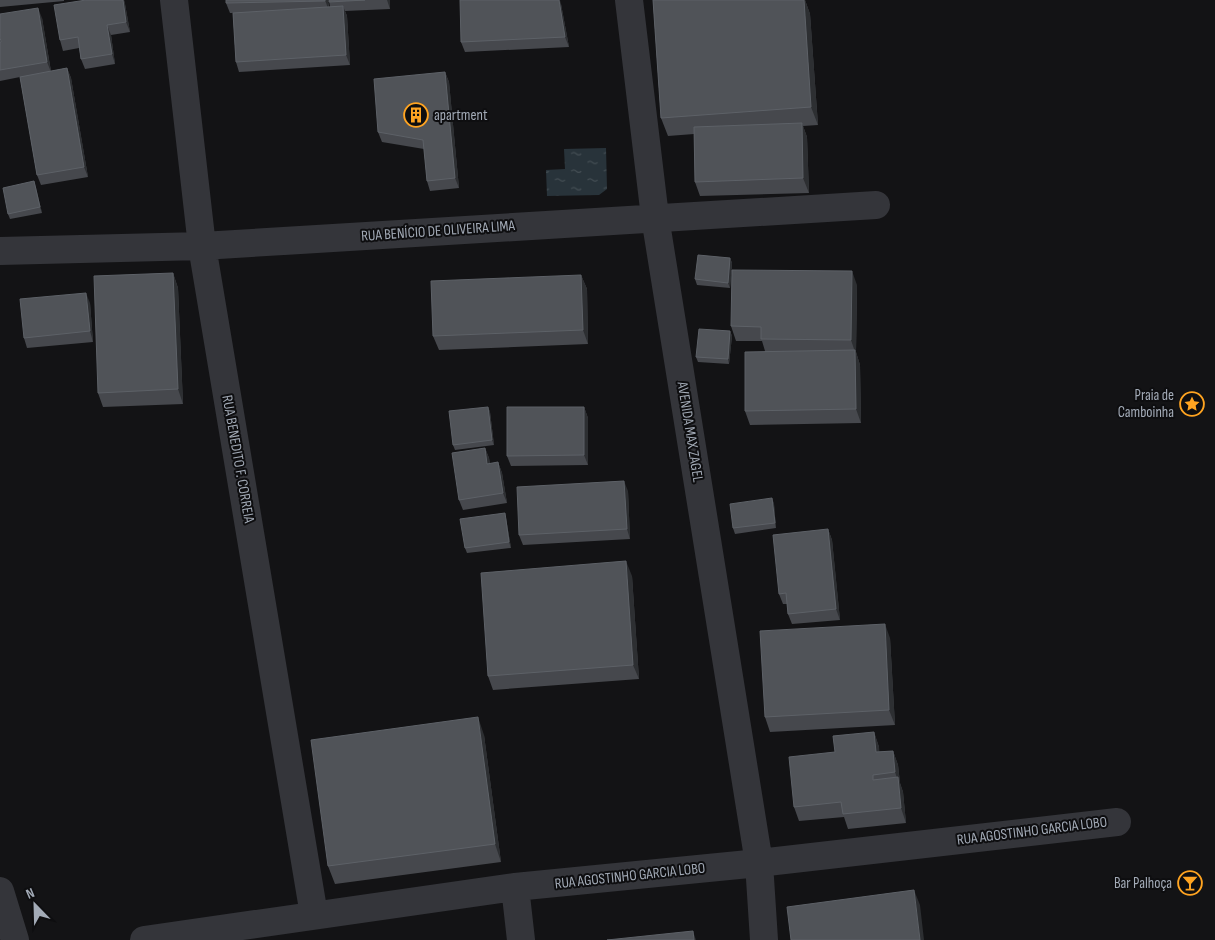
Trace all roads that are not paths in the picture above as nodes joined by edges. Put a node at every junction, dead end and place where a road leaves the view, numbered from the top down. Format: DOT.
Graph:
graph roads {
  1 [pos="174,0"];
  2 [pos="629,0"];
  3 [pos="876,205"];
  4 [pos="655,217"];
  5 [pos="202,246"];
  6 [pos="0,251"];
  7 [pos="1117,822"];
  8 [pos="759,863"];
  9 [pos="516,887"];
  10 [pos="0,891"];
  11 [pos="314,915"];
  12 [pos="15,940"];
  13 [pos="144,940"];
  14 [pos="521,940"];
  15 [pos="764,940"];
  1 -- 5 [label="street, RUA BENEDITO F. CORREIA"];
  2 -- 4 [label="street, AVENIDA MAX ZAGEL"];
  3 -- 4 [label="street, RUA BENÍCIO DE OLIVEIRA LIMA"];
  4 -- 5 [label="street, RUA BENÍCIO DE OLIVEIRA LIMA"];
  4 -- 8 [label="street, AVENIDA MAX ZAGEL"];
  5 -- 6 [label="street, RUA BENÍCIO DE OLIVEIRA LIMA"];
  5 -- 11 [label="street, RUA BENEDITO F. CORREIA"];
  7 -- 8 [label="street, RUA AGOSTINHO GARCIA LOBO"];
  8 -- 9 [label="street, RUA AGOSTINHO GARCIA LOBO"];
  8 -- 15 [label="street, AVENIDA MAX ZAGEL"];
  9 -- 11 [label="street, RUA AGOSTINHO GARCIA LOBO"];
  9 -- 14 [label="street"];
  10 -- 12 [label="street"];
  11 -- 13 [label="street, RUA AGOSTINHO GARCIA LOBO"];
}
